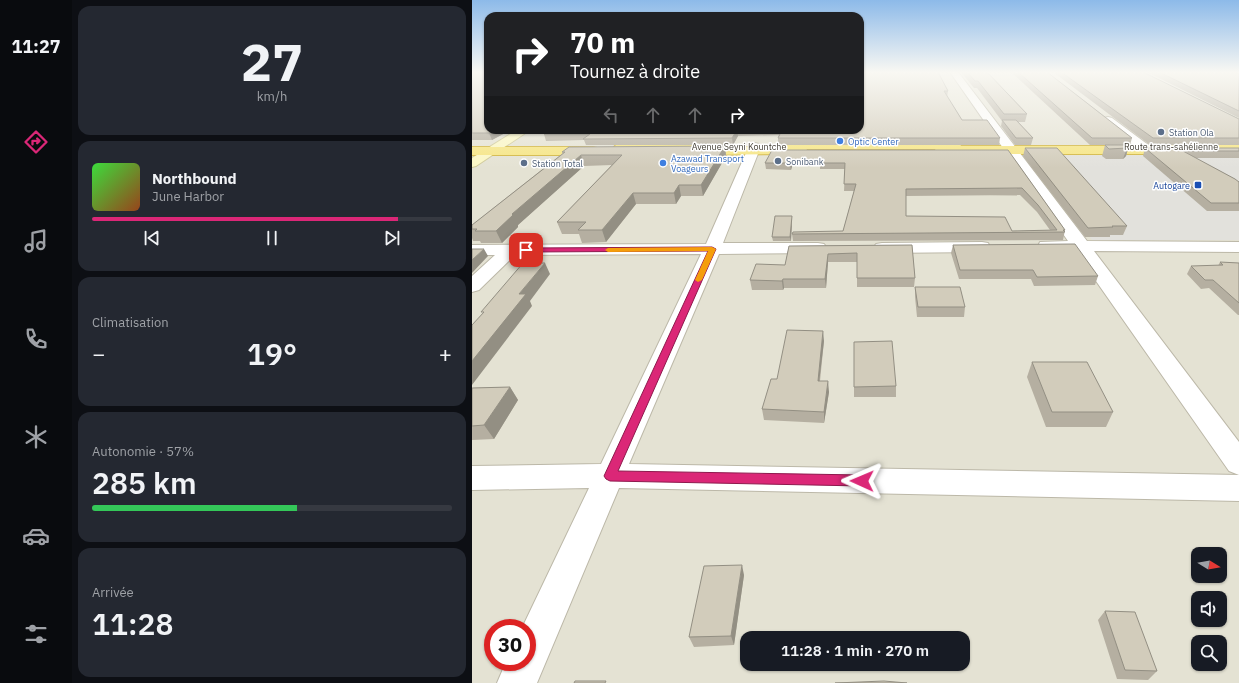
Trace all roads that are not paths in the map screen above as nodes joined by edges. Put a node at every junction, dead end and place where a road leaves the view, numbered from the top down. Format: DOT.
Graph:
graph roads {
  1 [pos="978,104"];
  2 [pos="1100,114"];
  3 [pos="518,134"];
  4 [pos="1239,146"];
  5 [pos="472,147"];
  6 [pos="754,148"];
  7 [pos="1012,148"];
  8 [pos="1145,148"];
  9 [pos="494,149"];
  10 [pos="1239,150"];
  11 [pos="472,151"];
  12 [pos="472,163"];
  13 [pos="1033,246"];
  14 [pos="1080,246"];
  15 [pos="994,247"];
  16 [pos="1239,247"];
  17 [pos="838,248"];
  18 [pos="869,248"];
  19 [pos="712,249"];
  20 [pos="472,250"];
  21 [pos="510,250"];
  22 [pos="472,286"];
  23 [pos="1239,463"];
  24 [pos="610,476"];
  25 [pos="472,478"];
  26 [pos="1239,488"];
  27 [pos="536,641"];
  28 [pos="522,671"];
  29 [pos="516,683"];
  1 -- 7 [label="street"];
  2 -- 8 [label="street"];
  3 -- 9 [label="main road"];
  4 -- 8 [label="highway, Route trans-sahélienne"];
  5 -- 9 [label="highway, Avenue Seyni Kountche"];
  6 -- 7 [label="highway, Avenue Seyni Kountche"];
  6 -- 9 [label="highway, Avenue Seyni Kountche"];
  6 -- 19 [label="street"];
  7 -- 8 [label="highway, Route trans-sahélienne"];
  7 -- 14 [label="street"];
  8 -- 10 [label="highway, Route trans-sahélienne"];
  9 -- 11 [label="highway, Avenue Seyni Kountche"];
  9 -- 12 [label="main road"];
  13 -- 14 [label="street"];
  14 -- 16 [label="street"];
  14 -- 23 [label="street"];
  15 -- 18 [label="street"];
  17 -- 19 [label="street"];
  19 -- 21 [label="street"];
  19 -- 24 [label="street"];
  20 -- 21 [label="street"];
  21 -- 22 [label="street"];
  24 -- 25 [label="street"];
  24 -- 26 [label="street"];
  24 -- 27 [label="street"];
  28 -- 29 [label="street"];
}
